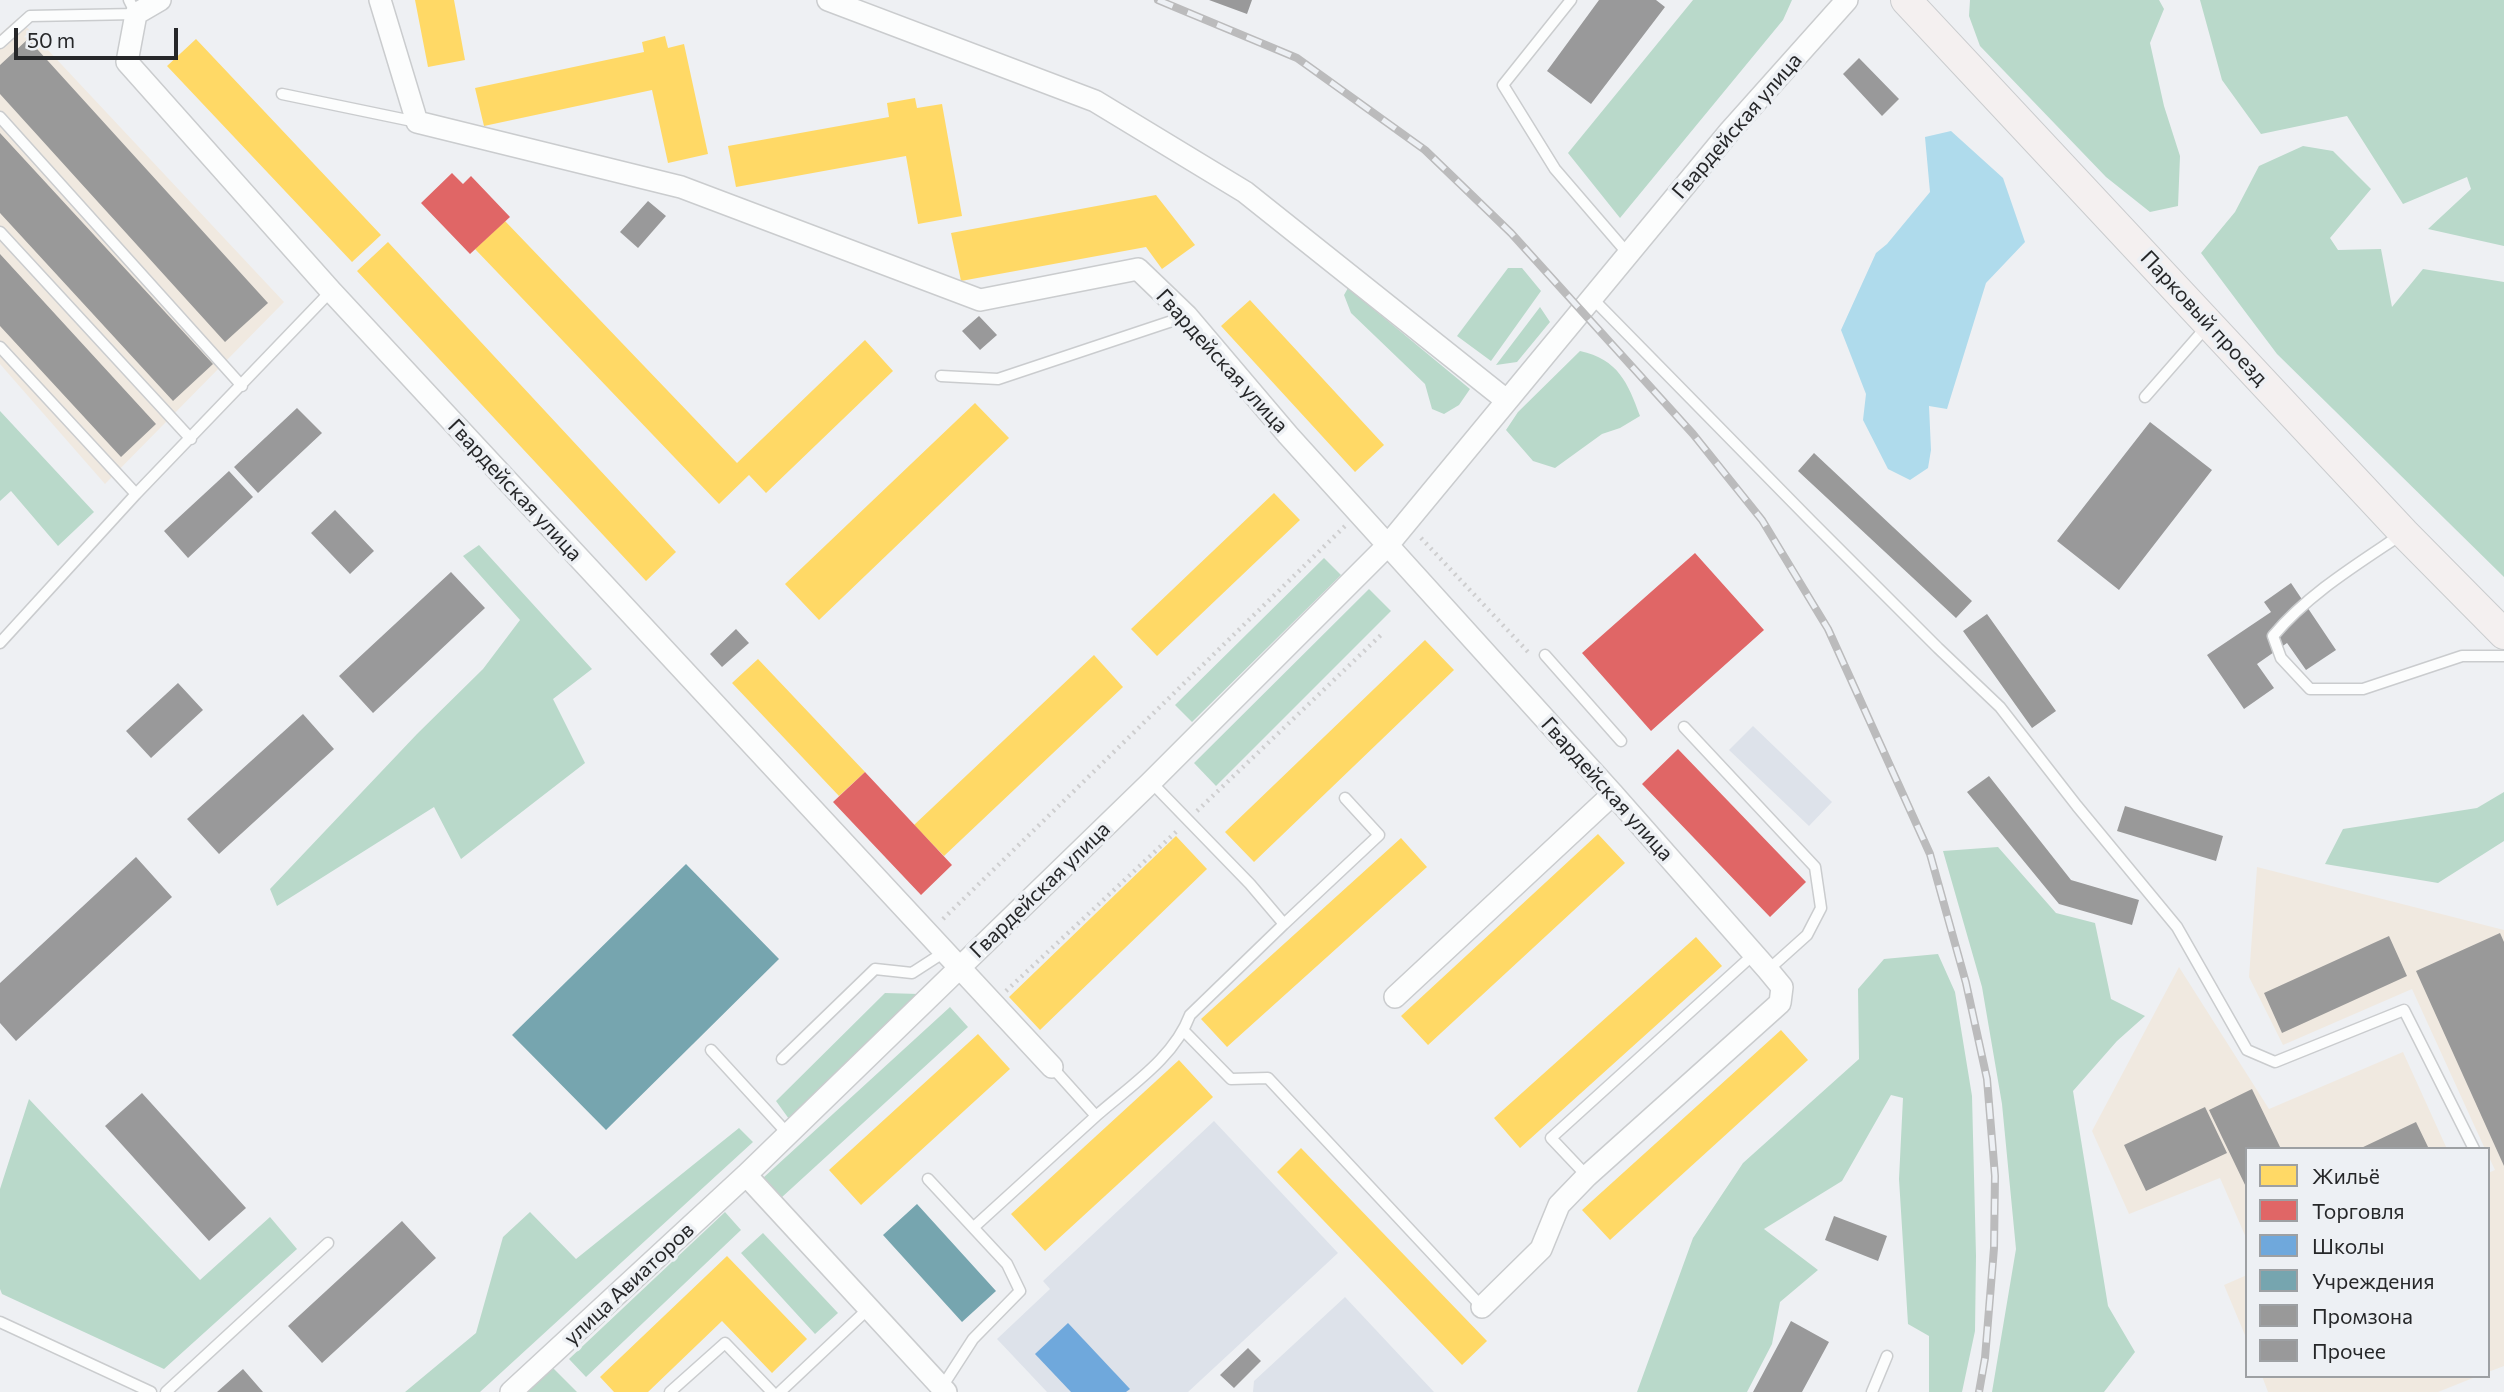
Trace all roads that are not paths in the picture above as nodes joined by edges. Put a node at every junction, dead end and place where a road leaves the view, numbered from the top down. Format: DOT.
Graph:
graph roads {
  1 [pos="160,0"];
  2 [pos="380,0"];
  3 [pos="828,0"];
  4 [pos="1572,0"];
  5 [pos="1847,0"];
  6 [pos="1906,0"];
  7 [pos="133,7"];
  8 [pos="0,43"];
  9 [pos="282,94"];
  10 [pos="0,117"];
  11 [pos="417,122"];
  12 [pos="0,232"];
  13 [pos="1629,255"];
  14 [pos="331,291"];
  15 [pos="1592,298"];
  16 [pos="1187,316"];
  17 [pos="2210,323"];
  18 [pos="0,348"];
  19 [pos="941,376"];
  20 [pos="242,386"];
  21 [pos="2145,397"];
  22 [pos="1506,400"];
  23 [pos="191,439"];
  24 [pos="136,494"];
  25 [pos="2404,533"];
  26 [pos="1388,546"];
  27 [pos="2504,634"];
  28 [pos="0,643"];
  29 [pos="2504,656"];
  30 [pos="1542,659"];
  31 [pos="1684,727"];
  32 [pos="1621,741"];
  33 [pos="1151,782"];
  34 [pos="1613,794"];
  35 [pos="1345,798"];
  36 [pos="1284,924"];
  37 [pos="946,951"];
  38 [pos="1754,954"];
  39 [pos="961,967"];
  40 [pos="1768,970"];
  41 [pos="1395,997"];
  42 [pos="1184,1031"];
  43 [pos="711,1050"];
  44 [pos="782,1059"];
  45 [pos="1052,1067"];
  46 [pos="1096,1116"];
  47 [pos="788,1134"];
  48 [pos="2473,1147"];
  49 [pos="746,1175"];
  50 [pos="1587,1176"];
  51 [pos="928,1179"];
  52 [pos="974,1227"];
  53 [pos="328,1243"];
  54 [pos="1482,1307"];
  55 [pos="868,1309"];
  56 [pos="0,1322"];
  57 [pos="1887,1356"];
  58 [pos="944,1390"];
  59 [pos="151,1392"];
  60 [pos="166,1392"];
  61 [pos="512,1392"];
  62 [pos="670,1392"];
  63 [pos="772,1392"];
  64 [pos="780,1392"];
  65 [pos="1872,1392"];
  1 -- 7 [label="street"];
  2 -- 11 [label="street"];
  3 -- 22 [label="street"];
  4 -- 13 [label="lane"];
  5 -- 13 [label="street, Гвардейская улица"];
  6 -- 17 [label="main road, Парковый проезд"];
  7 -- 8 [label="lane"];
  7 -- 14 [label="street, Гвардейская улица"];
  9 -- 11 [label="lane"];
  10 -- 20 [label="lane"];
  11 -- 16 [label="street, Гвардейская улица"];
  12 -- 23 [label="lane"];
  13 -- 15 [label="street, Гвардейская улица"];
  14 -- 20 [label="lane"];
  14 -- 37 [label="street, Гвардейская улица"];
  15 -- 22 [label="street, Гвардейская улица"];
  15 -- 48 [label="lane"];
  16 -- 19 [label="lane"];
  16 -- 26 [label="street, Гвардейская улица"];
  17 -- 21 [label="lane"];
  17 -- 25 [label="main road, Парковый проезд"];
  18 -- 24 [label="lane"];
  20 -- 23 [label="lane"];
  22 -- 26 [label="street, Гвардейская улица"];
  23 -- 24 [label="lane"];
  24 -- 28 [label="lane"];
  25 -- 27 [label="main road, Парковый проезд"];
  25 -- 29 [label="lane"];
  26 -- 33 [label="street, Гвардейская улица"];
  26 -- 34 [label="street, Гвардейская улица"];
  30 -- 32 [label="lane"];
  31 -- 40 [label="lane"];
  33 -- 36 [label="lane"];
  33 -- 39 [label="street, Гвардейская улица"];
  34 -- 38 [label="street, Гвардейская улица"];
  34 -- 41 [label="street"];
  35 -- 36 [label="lane"];
  36 -- 42 [label="lane"];
  37 -- 39 [label="street, Гвардейская улица"];
  37 -- 44 [label="lane"];
  38 -- 40 [label="street, Гвардейская улица"];
  38 -- 50 [label="lane"];
  39 -- 45 [label="street, Гвардейская улица"];
  39 -- 47 [label="street, Гвардейская улица"];
  40 -- 50 [label="street, Гвардейская улица"];
  42 -- 46 [label="lane"];
  42 -- 54 [label="lane"];
  43 -- 47 [label="lane"];
  45 -- 46 [label="lane"];
  46 -- 52 [label="lane"];
  47 -- 49 [label="street, Гвардейская улица"];
  49 -- 55 [label="street"];
  49 -- 61 [label="street, улица Авиаторов"];
  50 -- 54 [label="street, Гвардейская улица"];
  51 -- 52 [label="lane"];
  52 -- 58 [label="lane"];
  53 -- 60 [label="lane"];
  55 -- 58 [label="street"];
  55 -- 64 [label="lane"];
  56 -- 59 [label="lane"];
  57 -- 65 [label="lane"];
  62 -- 63 [label="lane"];
}
